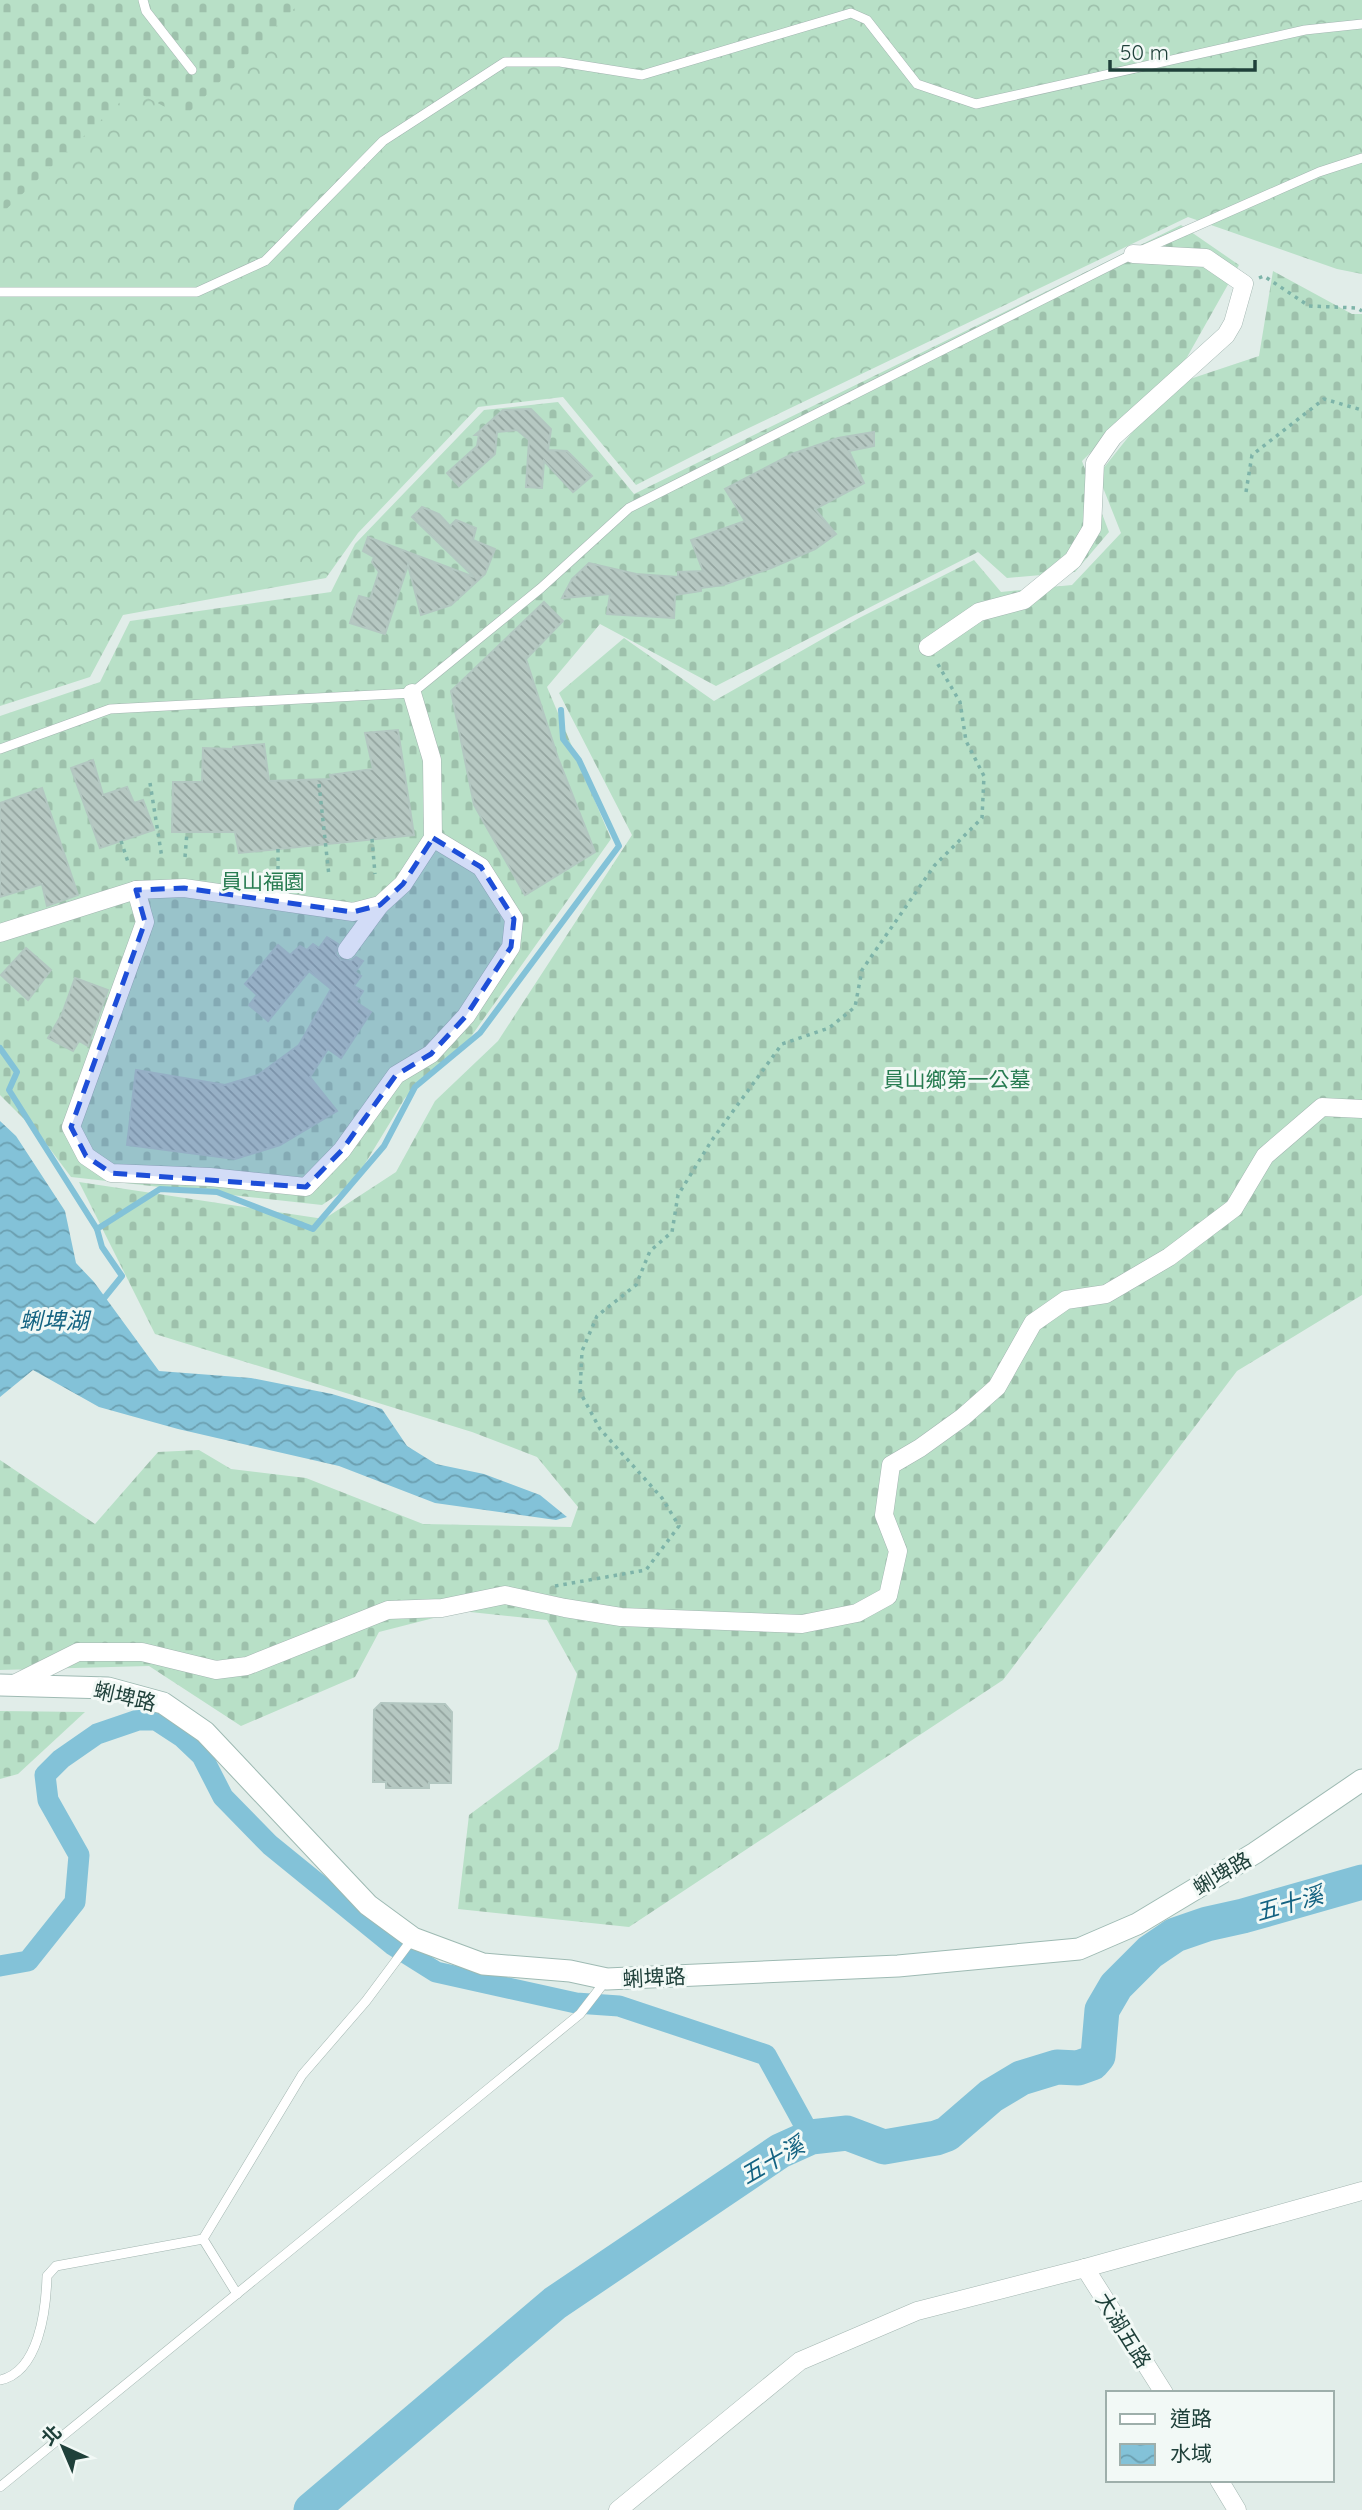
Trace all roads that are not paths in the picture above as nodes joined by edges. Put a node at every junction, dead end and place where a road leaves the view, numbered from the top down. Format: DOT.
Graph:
graph roads {
  1 [pos="143,0"];
  2 [pos="1362,24"];
  3 [pos="192,70"];
  4 [pos="1362,158"];
  5 [pos="1133,254"];
  6 [pos="0,292"];
  7 [pos="928,647"];
  8 [pos="412,693"];
  9 [pos="0,749"];
  10 [pos="433,838"];
  11 [pos="136,890"];
  12 [pos="380,905"];
  13 [pos="0,933"];
  14 [pos="347,950"];
  15 [pos="1362,1109"];
  16 [pos="6,1685"];
  17 [pos="1362,1780"];
  18 [pos="414,1938"];
  19 [pos="607,1979"];
  20 [pos="1362,2191"];
  21 [pos="203,2239"];
  22 [pos="1085,2267"];
  23 [pos="237,2294"];
  24 [pos="0,2380"];
  25 [pos="1163,2391"];
  26 [pos="1220,2482"];
  27 [pos="0,2487"];
  28 [pos="618,2510"];
  29 [pos="1237,2510"];
  1 -- 3 [label="lane"];
  2 -- 6 [label="lane"];
  4 -- 5 [label="lane"];
  5 -- 7 [label="street"];
  5 -- 8 [label="lane"];
  8 -- 9 [label="lane"];
  8 -- 10 [label="street"];
  10 -- 11 [label="street"];
  10 -- 12 [label="street"];
  11 -- 12 [label="street"];
  11 -- 13 [label="street"];
  12 -- 14 [label="street"];
  15 -- 16 [label="street"];
  16 -- 18 [label="street, 蜊埤路"];
  17 -- 19 [label="street, 蜊埤路"];
  18 -- 19 [label="street, 蜊埤路"];
  18 -- 21 [label="lane"];
  19 -- 23 [label="lane"];
  20 -- 22 [label="street"];
  21 -- 23 [label="lane"];
  21 -- 24 [label="lane"];
  22 -- 25 [label="street, 大湖五路"];
  22 -- 28 [label="street"];
  23 -- 27 [label="lane"];
  26 -- 29 [label="street"];
}
